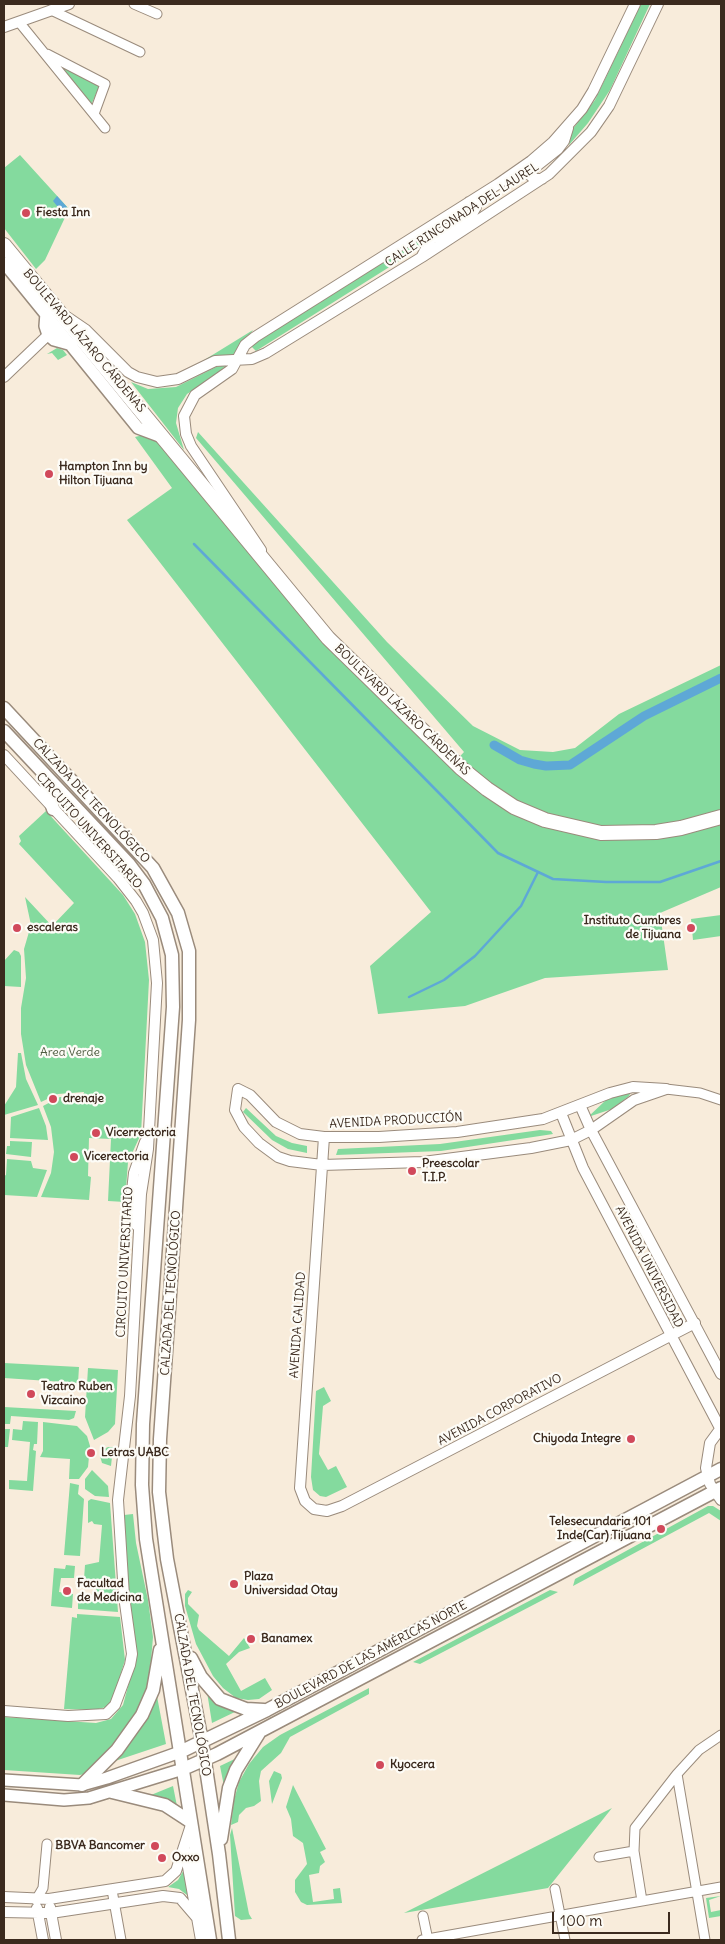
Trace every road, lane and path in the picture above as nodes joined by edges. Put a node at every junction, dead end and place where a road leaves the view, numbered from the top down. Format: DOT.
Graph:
graph roads {
  1 [pos="69,4"];
  2 [pos="134,4"];
  3 [pos="635,4"];
  4 [pos="658,4"];
  5 [pos="51,10"];
  6 [pos="157,14"];
  7 [pos="19,22"];
  8 [pos="4,27"];
  9 [pos="140,52"];
  10 [pos="44,53"];
  11 [pos="94,114"];
  12 [pos="569,125"];
  13 [pos="105,128"];
  14 [pos="542,179"];
  15 [pos="469,202"];
  16 [pos="4,245"];
  17 [pos="422,257"];
  18 [pos="4,263"];
  19 [pos="46,313"];
  20 [pos="62,314"];
  21 [pos="48,335"];
  22 [pos="72,345"];
  23 [pos="237,360"];
  24 [pos="4,377"];
  25 [pos="164,438"];
  26 [pos="272,572"];
  27 [pos="4,708"];
  28 [pos="4,731"];
  29 [pos="4,755"];
  30 [pos="42,772"];
  31 [pos="53,809"];
  32 [pos="721,816"];
  33 [pos="666,1089"];
  34 [pos="721,1100"];
  35 [pos="580,1105"];
  36 [pos="561,1113"];
  37 [pos="592,1130"];
  38 [pos="324,1137"];
  39 [pos="571,1140"];
  40 [pos="322,1165"];
  41 [pos="695,1323"];
  42 [pos="670,1336"];
  43 [pos="721,1374"];
  44 [pos="721,1428"];
  45 [pos="721,1469"];
  46 [pos="707,1476"];
  47 [pos="719,1493"];
  48 [pos="314,1509"];
  49 [pos="587,1541"];
  50 [pos="595,1556"];
  51 [pos="162,1633"];
  52 [pos="184,1639"];
  53 [pos="267,1710"];
  54 [pos="4,1711"];
  55 [pos="260,1732"];
  56 [pos="721,1735"];
  57 [pos="202,1742"];
  58 [pos="180,1752"];
  59 [pos="204,1761"];
  60 [pos="183,1769"];
  61 [pos="677,1774"];
  62 [pos="4,1780"];
  63 [pos="82,1785"];
  64 [pos="112,1792"];
  65 [pos="4,1796"];
  66 [pos="191,1824"];
  67 [pos="46,1844"];
  68 [pos="184,1845"];
  69 [pos="634,1851"];
  70 [pos="219,1854"];
  71 [pos="599,1858"];
  72 [pos="721,1887"];
  73 [pos="43,1888"];
  74 [pos="556,1888"];
  75 [pos="112,1890"];
  76 [pos="697,1892"];
  77 [pos="4,1897"];
  78 [pos="49,1899"];
  79 [pos="36,1900"];
  80 [pos="642,1901"];
  81 [pos="114,1904"];
  82 [pos="4,1912"];
  83 [pos="51,1913"];
  84 [pos="38,1914"];
  85 [pos="423,1916"];
  86 [pos="560,1916"];
  87 [pos="198,1919"];
  88 [pos="43,1940"];
  89 [pos="56,1940"];
  90 [pos="122,1940"];
  91 [pos="201,1940"];
  92 [pos="210,1940"];
  93 [pos="229,1940"];
  94 [pos="426,1940"];
  95 [pos="565,1940"];
  96 [pos="701,1940"];
  97 [pos="705,1940"];
  1 -- 5 [label="street"];
  2 -- 6 [label="street"];
  3 -- 12 [label="street, CALLE RINCONADA DEL LAUREL"];
  4 -- 14 [label="street, CALLE RINCONADA DEL LAUREL"];
  5 -- 7 [label="street"];
  5 -- 9 [label="street"];
  7 -- 8 [label="street"];
  7 -- 10 [label="street"];
  10 -- 11 [label="street"];
  10 -- 11 [label="street"];
  11 -- 13 [label="street"];
  12 -- 14 [label="street"];
  12 -- 15 [label="street, CALLE RINCONADA DEL LAUREL"];
  14 -- 17 [label="street, CALLE RINCONADA DEL LAUREL"];
  15 -- 17 [label="street"];
  15 -- 23 [label="street, CALLE RINCONADA DEL LAUREL"];
  16 -- 20 [label="highway, BOULEVARD LÁZARO CÁRDENAS"];
  17 -- 23 [label="street, CALLE RINCONADA DEL LAUREL"];
  18 -- 19 [label="main road, BOULEVARD LÁZARO CÁRDENAS"];
  19 -- 21 [label="main road"];
  19 -- 22 [label="main road, BOULEVARD LÁZARO CÁRDENAS"];
  20 -- 23 [label="street, CALLE RINCONADA DEL LAUREL"];
  20 -- 25 [label="highway, BOULEVARD LÁZARO CÁRDENAS"];
  21 -- 22 [label="main road"];
  21 -- 24 [label="street"];
  22 -- 25 [label="main road, BOULEVARD LÁZARO CÁRDENAS"];
  23 -- 26 [label="street, CALLE RINCONADA DEL LAUREL"];
  25 -- 26 [label="highway, BOULEVARD LÁZARO CÁRDENAS"];
  26 -- 32 [label="highway, BOULEVARD LÁZARO CÁRDENAS"];
  27 -- 52 [label="main road, CALZADA DEL TECNOLÓGICO"];
  28 -- 30 [label="main road, CALZADA DEL TECNOLÓGICO"];
  29 -- 31 [label="street, CIRCUITO UNIVERSITARIO"];
  30 -- 31 [label="main road"];
  30 -- 51 [label="main road, CALZADA DEL TECNOLÓGICO"];
  31 -- 54 [label="street, CIRCUITO UNIVERSITARIO"];
  33 -- 34 [label="street, AVENIDA PRODUCCIÓN"];
  33 -- 35 [label="street, AVENIDA PRODUCCIÓN"];
  33 -- 37 [label="street, AVENIDA PRODUCCIÓN"];
  35 -- 36 [label="street, AVENIDA PRODUCCIÓN"];
  35 -- 37 [label="street, AVENIDA UNIVERSIDAD"];
  36 -- 38 [label="street, AVENIDA PRODUCCIÓN"];
  36 -- 39 [label="street, AVENIDA UNIVERSIDAD"];
  37 -- 39 [label="street, AVENIDA PRODUCCIÓN"];
  37 -- 41 [label="street, AVENIDA UNIVERSIDAD"];
  38 -- 40 [label="street, AVENIDA CALIDAD"];
  38 -- 40 [label="street, AVENIDA PRODUCCIÓN"];
  39 -- 40 [label="street, AVENIDA PRODUCCIÓN"];
  39 -- 42 [label="street, AVENIDA UNIVERSIDAD"];
  40 -- 48 [label="street, AVENIDA CALIDAD"];
  41 -- 42 [label="street, AVENIDA CORPORATIVO"];
  41 -- 43 [label="street, AVENIDA UNIVERSIDAD"];
  42 -- 44 [label="street, AVENIDA UNIVERSIDAD"];
  42 -- 48 [label="street, AVENIDA CORPORATIVO"];
  44 -- 46 [label="street"];
  45 -- 46 [label="main road, BOULEVARD DE LAS AMÉRICAS NORTE"];
  46 -- 47 [label="street"];
  46 -- 49 [label="main road, BOULEVARD DE LAS AMÉRICAS NORTE"];
  47 -- 50 [label="main road, BOULEVARD DE LAS AMÉRICAS NORTE"];
  49 -- 50 [label="main road"];
  49 -- 53 [label="main road, BOULEVARD DE LAS AMÉRICAS NORTE"];
  50 -- 55 [label="main road, BOULEVARD DE LAS AMÉRICAS NORTE"];
  51 -- 58 [label="main road, CALZADA DEL TECNOLÓGICO"];
  51 -- 63 [label="main road"];
  52 -- 53 [label="main road"];
  52 -- 57 [label="main road, CALZADA DEL TECNOLÓGICO"];
  53 -- 57 [label="main road, BOULEVARD DE LAS AMÉRICAS NORTE"];
  55 -- 59 [label="main road, BOULEVARD DE LAS AMÉRICAS NORTE"];
  55 -- 70 [label="main road"];
  56 -- 61 [label="street"];
  57 -- 58 [label="main road, BOULEVARD DE LAS AMÉRICAS NORTE"];
  57 -- 59 [label="main road, CALZADA DEL TECNOLÓGICO"];
  58 -- 60 [label="main road, CALZADA DEL TECNOLÓGICO"];
  58 -- 63 [label="main road, BOULEVARD DE LAS AMÉRICAS NORTE"];
  59 -- 60 [label="main road, BOULEVARD DE LAS AMÉRICAS NORTE"];
  59 -- 70 [label="main road, CALZADA DEL TECNOLÓGICO"];
  60 -- 64 [label="main road, BOULEVARD DE LAS AMÉRICAS NORTE"];
  60 -- 66 [label="main road, CALZADA DEL TECNOLÓGICO"];
  61 -- 69 [label="street"];
  61 -- 76 [label="street"];
  62 -- 63 [label="main road, BOULEVARD DE LAS AMÉRICAS NORTE"];
  64 -- 65 [label="main road, BOULEVARD DE LAS AMÉRICAS NORTE"];
  64 -- 66 [label="main road"];
  66 -- 68 [label="street"];
  66 -- 92 [label="main road, CALZADA DEL TECNOLÓGICO"];
  67 -- 73 [label="street"];
  68 -- 75 [label="street"];
  68 -- 87 [label="street"];
  69 -- 71 [label="street"];
  69 -- 80 [label="street"];
  70 -- 93 [label="main road, CALZADA DEL TECNOLÓGICO"];
  72 -- 76 [label="street"];
  73 -- 78 [label="street"];
  73 -- 79 [label="street"];
  74 -- 86 [label="street"];
  75 -- 78 [label="street"];
  75 -- 81 [label="street"];
  76 -- 80 [label="street"];
  76 -- 97 [label="street"];
  77 -- 79 [label="street"];
  78 -- 79 [label="street"];
  78 -- 83 [label="street"];
  79 -- 84 [label="street"];
  80 -- 86 [label="street"];
  81 -- 83 [label="street"];
  81 -- 87 [label="street"];
  81 -- 90 [label="street"];
  82 -- 84 [label="street"];
  83 -- 84 [label="street"];
  83 -- 89 [label="street"];
  84 -- 88 [label="street"];
  85 -- 94 [label="street"];
  86 -- 94 [label="street"];
  86 -- 95 [label="street"];
  87 -- 91 [label="street"];
  96 -- 97 [label="street"];
}
